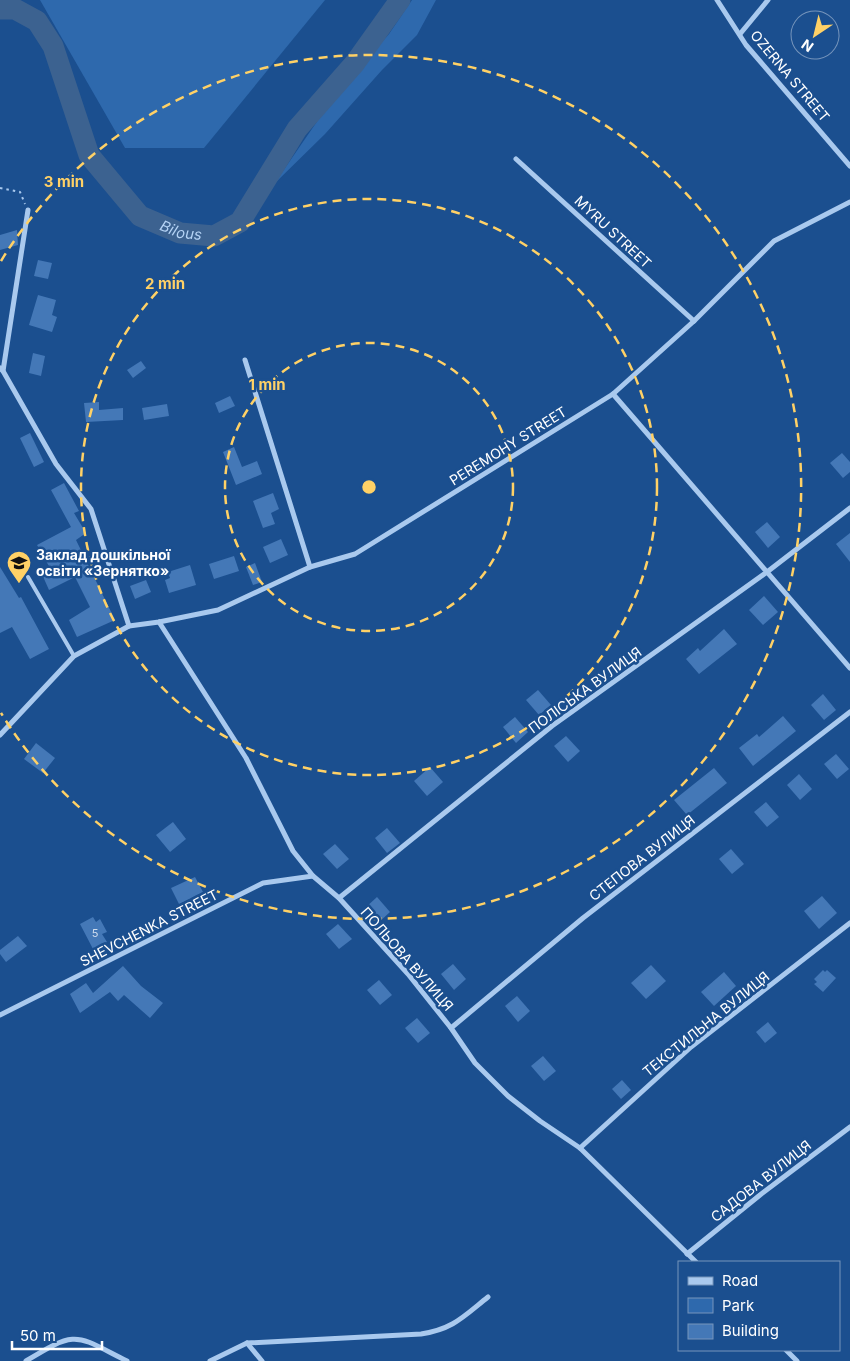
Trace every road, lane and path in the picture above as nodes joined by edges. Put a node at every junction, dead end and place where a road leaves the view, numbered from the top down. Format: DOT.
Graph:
graph roads {
  1 [pos="717,0"];
  2 [pos="768,0"];
  3 [pos="740,34"];
  4 [pos="516,158"];
  5 [pos="850,166"];
  6 [pos="0,188"];
  7 [pos="850,202"];
  8 [pos="28,210"];
  9 [pos="694,322"];
  10 [pos="245,360"];
  11 [pos="2,369"];
  12 [pos="613,394"];
  13 [pos="850,508"];
  14 [pos="310,567"];
  15 [pos="767,572"];
  16 [pos="28,577"];
  17 [pos="159,622"];
  18 [pos="130,626"];
  19 [pos="74,656"];
  20 [pos="850,668"];
  21 [pos="850,712"];
  22 [pos="0,735"];
  23 [pos="312,876"];
  24 [pos="339,898"];
  25 [pos="850,923"];
  26 [pos="0,1015"];
  27 [pos="451,1028"];
  28 [pos="850,1127"];
  29 [pos="580,1148"];
  30 [pos="687,1254"];
  31 [pos="695,1261"];
  32 [pos="488,1297"];
  33 [pos="247,1343"];
  34 [pos="787,1351"];
  35 [pos="26,1361"];
  36 [pos="127,1361"];
  37 [pos="210,1361"];
  38 [pos="262,1361"];
  39 [pos="798,1361"];
  1 -- 3 [label="street"];
  2 -- 3 [label="street, OZERNA STREET"];
  3 -- 5 [label="street, OZERNA STREET"];
  4 -- 9 [label="street, MYRU STREET"];
  6 -- 8 [label="path"];
  7 -- 9 [label="street, PEREMOHY STREET"];
  8 -- 11 [label="street"];
  9 -- 12 [label="street, PEREMOHY STREET"];
  10 -- 14 [label="street"];
  11 -- 18 [label="street"];
  12 -- 14 [label="street, PEREMOHY STREET"];
  12 -- 15 [label="street"];
  13 -- 15 [label="street, ПОЛІСЬКА ВУЛИЦЯ"];
  14 -- 17 [label="street, PEREMOHY STREET"];
  15 -- 20 [label="street"];
  15 -- 24 [label="street, ПОЛІСЬКА ВУЛИЦЯ"];
  16 -- 19 [label="lane"];
  17 -- 18 [label="street, PEREMOHY STREET"];
  17 -- 23 [label="street, ПОЛЬОВА ВУЛИЦЯ"];
  18 -- 19 [label="street, PEREMOHY STREET"];
  19 -- 22 [label="street, PEREMOHY STREET"];
  21 -- 27 [label="street, СТЕПОВА ВУЛИЦЯ"];
  23 -- 24 [label="street, ПОЛЬОВА ВУЛИЦЯ"];
  23 -- 26 [label="street, SHEVCHENKA STREET"];
  24 -- 27 [label="street, ПОЛЬОВА ВУЛИЦЯ"];
  25 -- 29 [label="street, ТЕКСТИЛЬНА ВУЛИЦЯ"];
  27 -- 29 [label="street, ПОЛЬОВА ВУЛИЦЯ"];
  28 -- 30 [label="street, САДОВА ВУЛИЦЯ"];
  29 -- 30 [label="street, ПОЛЬОВА ВУЛИЦЯ"];
  30 -- 31 [label="street, ПОЛЬОВА ВУЛИЦЯ"];
  32 -- 33 [label="street"];
  33 -- 37 [label="street"];
  33 -- 38 [label="street"];
  34 -- 39 [label="street"];
  35 -- 36 [label="street"];
}
